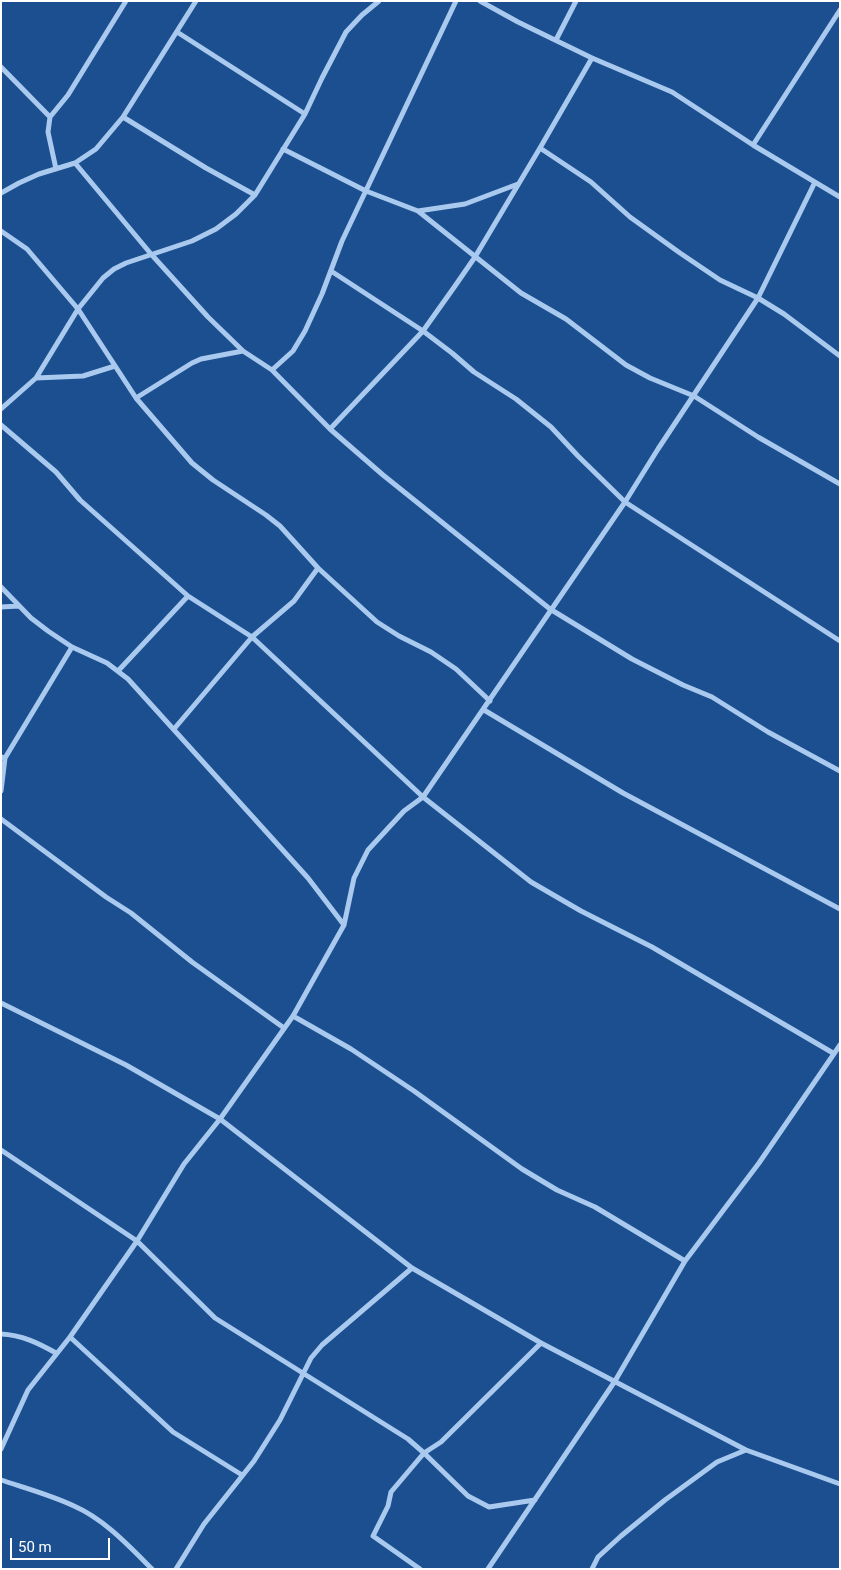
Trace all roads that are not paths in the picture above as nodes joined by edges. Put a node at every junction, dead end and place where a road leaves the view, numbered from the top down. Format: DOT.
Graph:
graph roads {
  1 [pos="126,1"];
  2 [pos="196,1"];
  3 [pos="379,1"];
  4 [pos="456,1"];
  5 [pos="480,1"];
  6 [pos="576,1"];
  7 [pos="840,10"];
  8 [pos="177,32"];
  9 [pos="556,40"];
  10 [pos="592,58"];
  11 [pos="1,67"];
  12 [pos="305,114"];
  13 [pos="50,116"];
  14 [pos="123,117"];
  15 [pos="754,145"];
  16 [pos="540,148"];
  17 [pos="283,149"];
  18 [pos="75,163"];
  19 [pos="56,169"];
  20 [pos="815,182"];
  21 [pos="519,184"];
  22 [pos="366,191"];
  23 [pos="1,193"];
  24 [pos="255,195"];
  25 [pos="839,196"];
  26 [pos="418,211"];
  27 [pos="1,231"];
  28 [pos="151,254"];
  29 [pos="475,256"];
  30 [pos="331,271"];
  31 [pos="758,298"];
  32 [pos="78,310"];
  33 [pos="422,331"];
  34 [pos="243,351"];
  35 [pos="840,356"];
  36 [pos="115,366"];
  37 [pos="272,370"];
  38 [pos="36,378"];
  39 [pos="694,396"];
  40 [pos="136,398"];
  41 [pos="1,409"];
  42 [pos="1,425"];
  43 [pos="330,429"];
  44 [pos="840,484"];
  45 [pos="626,502"];
  46 [pos="318,568"];
  47 [pos="1,587"];
  48 [pos="188,596"];
  49 [pos="19,606"];
  50 [pos="1,607"];
  51 [pos="550,609"];
  52 [pos="252,637"];
  53 [pos="840,641"];
  54 [pos="72,648"];
  55 [pos="118,671"];
  56 [pos="490,701"];
  57 [pos="484,710"];
  58 [pos="174,729"];
  59 [pos="3,758"];
  60 [pos="840,771"];
  61 [pos="1,791"];
  62 [pos="423,796"];
  63 [pos="1,819"];
  64 [pos="840,909"];
  65 [pos="344,925"];
  66 [pos="1,1003"];
  67 [pos="293,1016"];
  68 [pos="284,1028"];
  69 [pos="840,1045"];
  70 [pos="833,1054"];
  71 [pos="220,1119"];
  72 [pos="1,1150"];
  73 [pos="137,1241"];
  74 [pos="686,1261"];
  75 [pos="412,1268"];
  76 [pos="1,1334"];
  77 [pos="70,1337"];
  78 [pos="541,1343"];
  79 [pos="56,1353"];
  80 [pos="303,1374"];
  81 [pos="615,1381"];
  82 [pos="1,1449"];
  83 [pos="746,1450"];
  84 [pos="424,1453"];
  85 [pos="242,1475"];
  86 [pos="1,1480"];
  87 [pos="840,1484"];
  88 [pos="535,1500"];
  89 [pos="152,1569"];
  90 [pos="176,1569"];
  91 [pos="420,1569"];
  92 [pos="488,1569"];
  93 [pos="592,1569"];
  1 -- 13 [label="street"];
  2 -- 8 [label="street"];
  3 -- 12 [label="street"];
  4 -- 22 [label="street"];
  5 -- 9 [label="street"];
  6 -- 9 [label="street"];
  7 -- 15 [label="street"];
  8 -- 12 [label="street"];
  8 -- 14 [label="street"];
  9 -- 10 [label="street"];
  10 -- 15 [label="street"];
  10 -- 16 [label="street"];
  11 -- 13 [label="street"];
  12 -- 17 [label="street"];
  13 -- 19 [label="street"];
  14 -- 18 [label="street"];
  14 -- 24 [label="street"];
  15 -- 20 [label="street"];
  16 -- 21 [label="street"];
  16 -- 31 [label="street"];
  17 -- 22 [label="street"];
  17 -- 24 [label="street"];
  18 -- 19 [label="street"];
  18 -- 28 [label="street"];
  19 -- 23 [label="street"];
  20 -- 25 [label="street"];
  20 -- 31 [label="street"];
  21 -- 26 [label="street"];
  21 -- 29 [label="street"];
  22 -- 26 [label="street"];
  22 -- 30 [label="street"];
  24 -- 28 [label="street"];
  26 -- 29 [label="street"];
  27 -- 32 [label="street"];
  28 -- 32 [label="street"];
  28 -- 34 [label="street"];
  29 -- 33 [label="street"];
  29 -- 39 [label="street"];
  30 -- 33 [label="street"];
  30 -- 37 [label="street"];
  31 -- 35 [label="street"];
  31 -- 39 [label="street"];
  32 -- 36 [label="street"];
  32 -- 38 [label="street"];
  33 -- 43 [label="street"];
  33 -- 45 [label="street"];
  34 -- 37 [label="street"];
  34 -- 40 [label="street"];
  36 -- 38 [label="street"];
  36 -- 40 [label="street"];
  37 -- 43 [label="street"];
  38 -- 41 [label="street"];
  39 -- 44 [label="street"];
  39 -- 45 [label="street"];
  40 -- 46 [label="street"];
  42 -- 48 [label="street"];
  43 -- 51 [label="street"];
  45 -- 51 [label="street"];
  45 -- 53 [label="street"];
  46 -- 52 [label="street"];
  46 -- 56 [label="street"];
  47 -- 49 [label="street"];
  48 -- 52 [label="street"];
  48 -- 55 [label="street"];
  49 -- 50 [label="street"];
  49 -- 54 [label="street"];
  51 -- 56 [label="street"];
  51 -- 60 [label="street"];
  52 -- 58 [label="street"];
  52 -- 62 [label="street"];
  54 -- 55 [label="street"];
  54 -- 59 [label="street"];
  55 -- 58 [label="street"];
  56 -- 57 [label="street"];
  57 -- 62 [label="street"];
  57 -- 64 [label="street"];
  58 -- 65 [label="street"];
  59 -- 61 [label="street"];
  62 -- 65 [label="street"];
  62 -- 70 [label="street"];
  63 -- 68 [label="street"];
  65 -- 67 [label="street"];
  66 -- 71 [label="street"];
  67 -- 68 [label="street"];
  67 -- 74 [label="street"];
  68 -- 71 [label="street"];
  69 -- 70 [label="street"];
  70 -- 74 [label="street"];
  71 -- 73 [label="street"];
  71 -- 75 [label="street"];
  72 -- 73 [label="street"];
  73 -- 77 [label="street"];
  73 -- 80 [label="street"];
  74 -- 81 [label="street"];
  75 -- 78 [label="street"];
  75 -- 80 [label="street"];
  76 -- 79 [label="street"];
  77 -- 79 [label="street"];
  77 -- 85 [label="street"];
  78 -- 81 [label="street"];
  78 -- 84 [label="street"];
  79 -- 82 [label="street"];
  80 -- 84 [label="street"];
  80 -- 85 [label="street"];
  81 -- 83 [label="street"];
  81 -- 88 [label="street"];
  83 -- 87 [label="street"];
  83 -- 93 [label="street"];
  84 -- 88 [label="street"];
  84 -- 91 [label="street"];
  85 -- 90 [label="street"];
  86 -- 89 [label="street"];
  88 -- 92 [label="street"];
}
